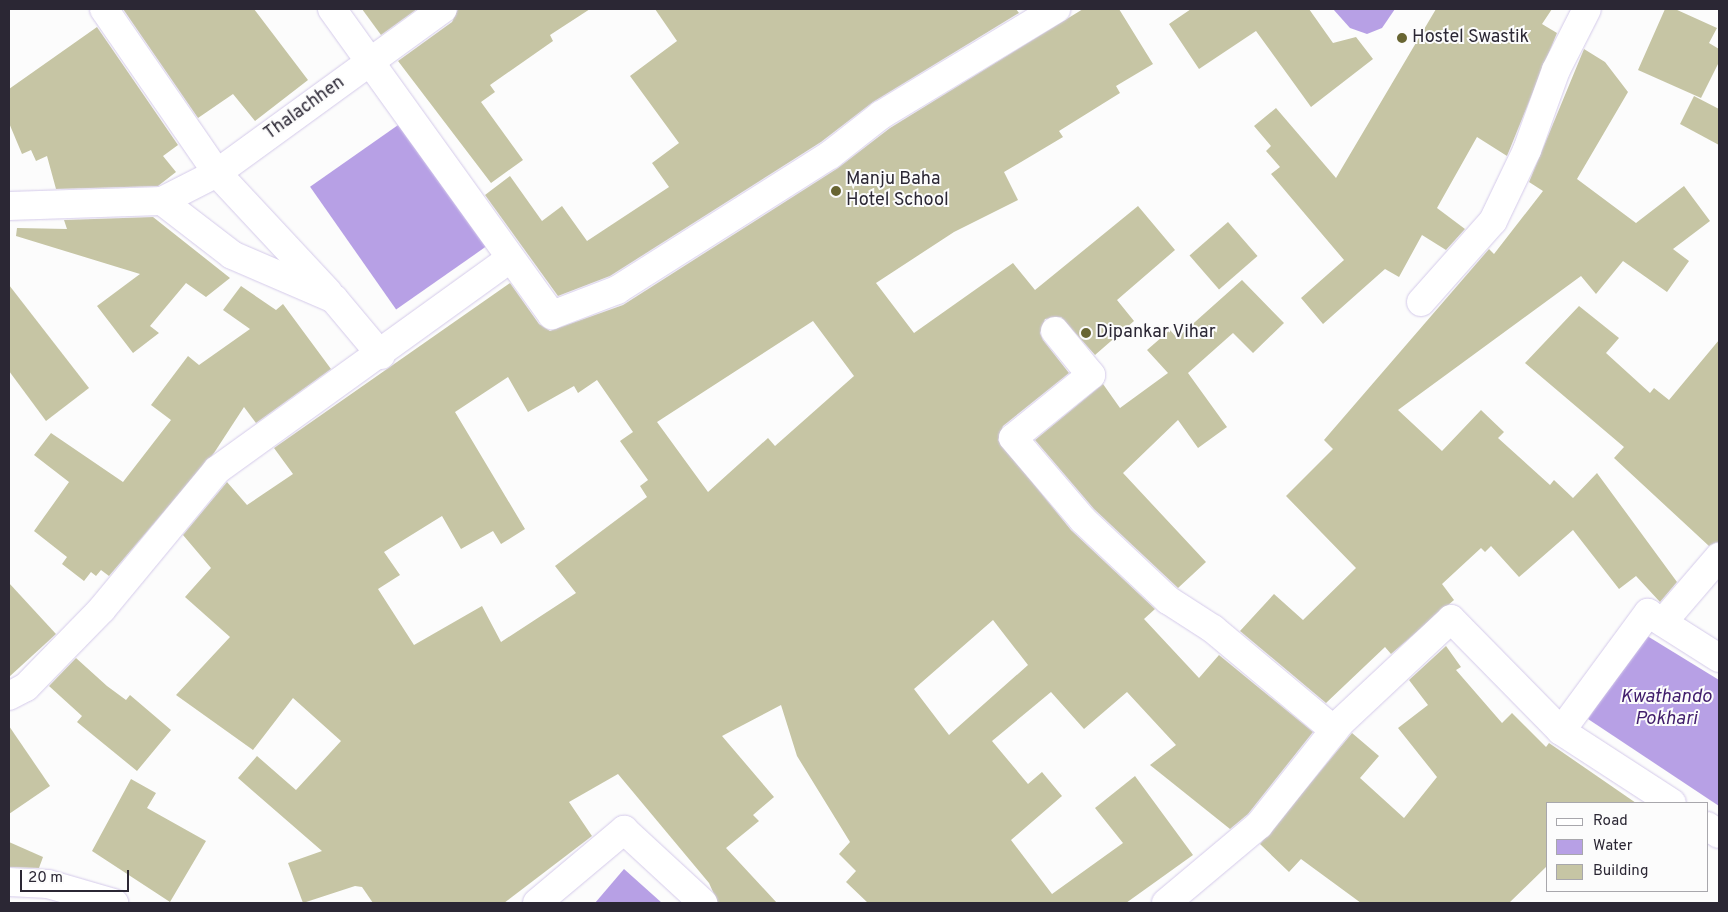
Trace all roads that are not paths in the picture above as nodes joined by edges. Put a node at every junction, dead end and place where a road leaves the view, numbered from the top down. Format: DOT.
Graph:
graph roads {
  1 [pos="104,9"];
  2 [pos="332,9"];
  3 [pos="443,9"];
  4 [pos="1056,9"];
  5 [pos="1587,9"];
  6 [pos="370,61"];
  7 [pos="217,173"];
  8 [pos="162,201"];
  9 [pos="9,206"];
  10 [pos="510,259"];
  11 [pos="334,299"];
  12 [pos="1420,302"];
  13 [pos="1055,331"];
  14 [pos="381,355"];
  15 [pos="1719,557"];
  16 [pos="1663,622"];
  17 [pos="1719,658"];
  18 [pos="9,696"];
  19 [pos="1334,730"];
  20 [pos="1561,731"];
  21 [pos="1670,802"];
  22 [pos="1708,827"];
  23 [pos="1719,834"];
  24 [pos="9,882"];
  25 [pos="114,903"];
  26 [pos="537,903"];
  27 [pos="703,903"];
  28 [pos="1166,903"];
  1 -- 7 [label="street"];
  2 -- 6 [label="street"];
  3 -- 6 [label="street, Thalachhen"];
  4 -- 10 [label="street"];
  5 -- 12 [label="street"];
  6 -- 7 [label="street, Thalachhen"];
  6 -- 10 [label="street"];
  7 -- 8 [label="street, Thalachhen"];
  7 -- 11 [label="street"];
  8 -- 9 [label="street"];
  8 -- 11 [label="street"];
  10 -- 14 [label="street"];
  11 -- 14 [label="street"];
  13 -- 19 [label="street"];
  14 -- 18 [label="street"];
  15 -- 16 [label="street"];
  16 -- 17 [label="street"];
  16 -- 20 [label="street"];
  19 -- 20 [label="street"];
  19 -- 28 [label="street"];
  20 -- 21 [label="street"];
  22 -- 23 [label="street"];
  24 -- 25 [label="street"];
  26 -- 27 [label="street"];
}
